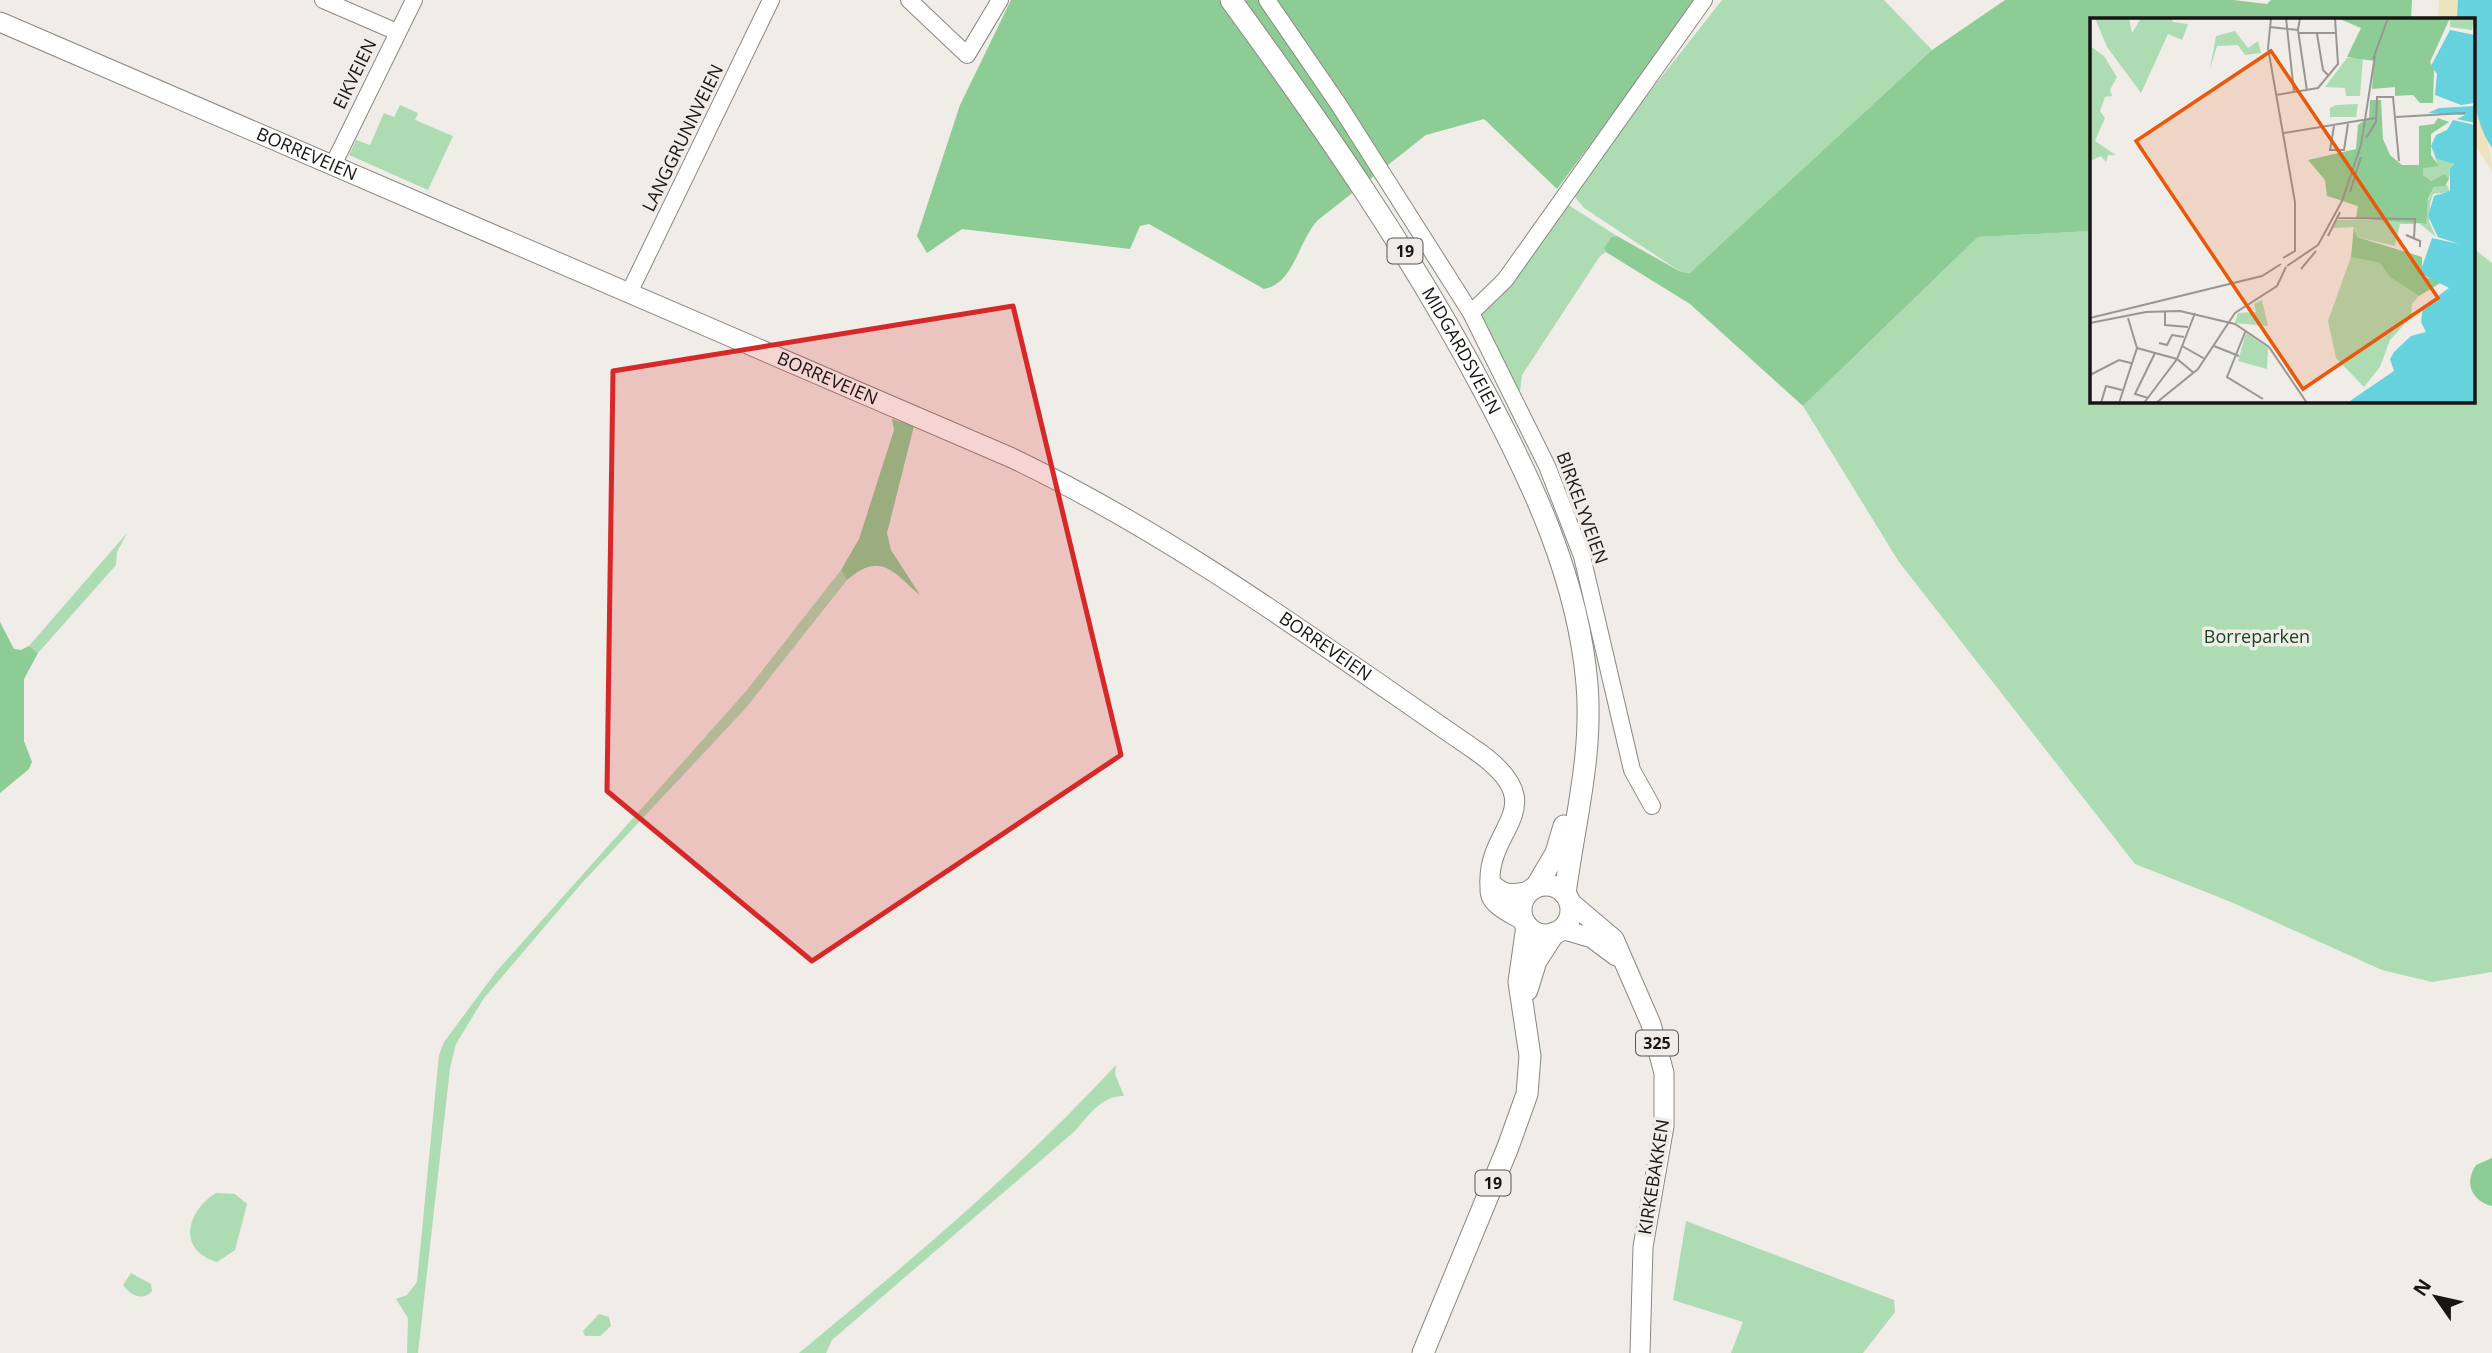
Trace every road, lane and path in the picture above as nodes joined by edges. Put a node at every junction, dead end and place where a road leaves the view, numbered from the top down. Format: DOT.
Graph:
graph roads {
  1 [pos="323,0"];
  2 [pos="414,0"];
  3 [pos="771,0"];
  4 [pos="909,0"];
  5 [pos="1000,0"];
  6 [pos="1231,0"];
  7 [pos="1267,0"];
  8 [pos="1704,0"];
  9 [pos="0,22"];
  10 [pos="397,32"];
  11 [pos="333,165"];
  12 [pos="629,293"];
  13 [pos="1471,313"];
  14 [pos="1551,541"];
  15 [pos="1651,806"];
  16 [pos="1490,882"];
  17 [pos="1533,889"];
  18 [pos="1567,898"];
  19 [pos="1525,923"];
  20 [pos="1558,931"];
  21 [pos="1627,966"];
  22 [pos="1524,1005"];
  23 [pos="1423,1353"];
  24 [pos="1640,1353"];
  1 -- 10 [label="street"];
  2 -- 10 [label="street, EIKVEIEN"];
  3 -- 12 [label="street, LANGGRUNNVEIEN"];
  4 -- 5 [label="street"];
  6 -- 14 [label="highway, MIDGARDSVEIEN / 19"];
  7 -- 13 [label="street, BIRKELYVEIEN"];
  8 -- 13 [label="street"];
  9 -- 11 [label="main road, BORREVEIEN"];
  10 -- 11 [label="street, EIKVEIEN"];
  11 -- 12 [label="main road, BORREVEIEN"];
  12 -- 16 [label="main road, BORREVEIEN"];
  13 -- 15 [label="street, BIRKELYVEIEN"];
  14 -- 17 [label="highway, MIDGARDSVEIEN / 19"];
  14 -- 18 [label="highway, MIDGARDSVEIEN / 19"];
  16 -- 17 [label="main road"];
  16 -- 19 [label="main road"];
  17 -- 18 [label="highway"];
  17 -- 19 [label="highway, 19"];
  18 -- 20 [label="highway, 19"];
  18 -- 21 [label="main road, KIRKEBAKKEN / 325"];
  19 -- 20 [label="highway"];
  19 -- 22 [label="highway, 19"];
  20 -- 21 [label="main road"];
  20 -- 22 [label="highway, 19"];
  21 -- 24 [label="main road, KIRKEBAKKEN / 325"];
  22 -- 23 [label="highway, 19"];
}
